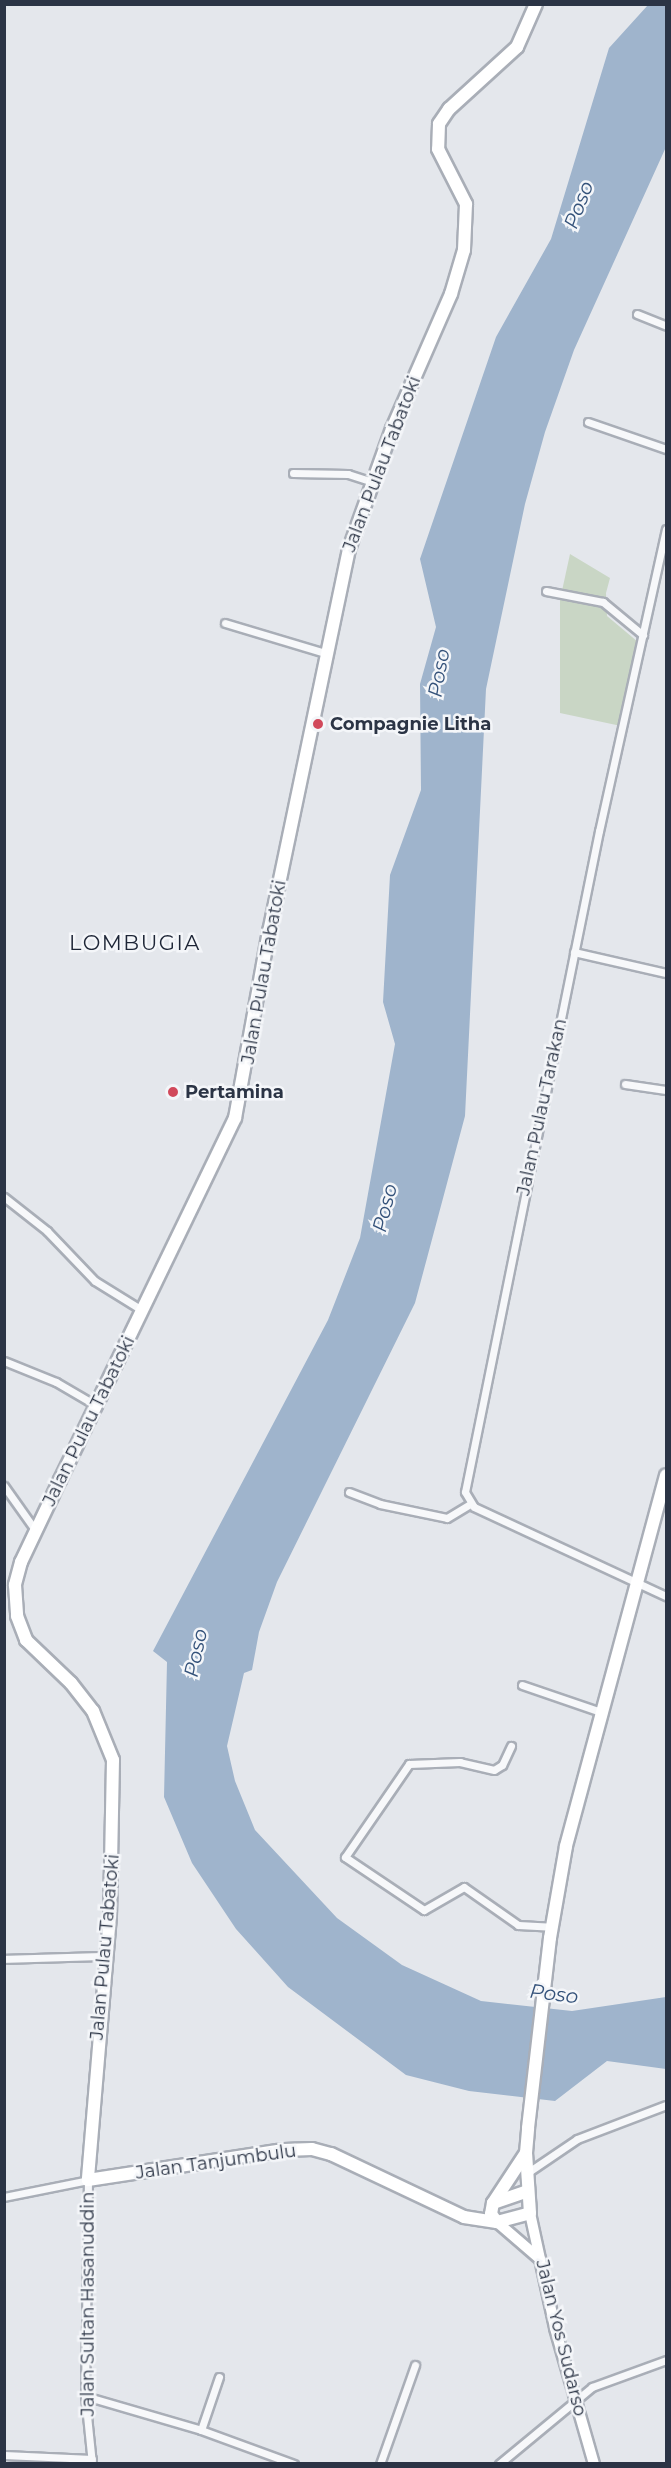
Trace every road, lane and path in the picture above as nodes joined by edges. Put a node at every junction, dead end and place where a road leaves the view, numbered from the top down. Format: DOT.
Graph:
graph roads {
  1 [pos="536,4"];
  2 [pos="637,314"];
  3 [pos="666,326"];
  4 [pos="588,422"];
  5 [pos="666,449"];
  6 [pos="294,473"];
  7 [pos="373,482"];
  8 [pos="666,529"];
  9 [pos="546,591"];
  10 [pos="225,623"];
  11 [pos="643,635"];
  12 [pos="326,653"];
  13 [pos="574,952"];
  14 [pos="666,973"];
  15 [pos="624,1084"];
  16 [pos="666,1090"];
  17 [pos="4,1197"];
  18 [pos="142,1310"];
  19 [pos="4,1361"];
  20 [pos="97,1406"];
  21 [pos="666,1475"];
  22 [pos="4,1486"];
  23 [pos="349,1492"];
  24 [pos="470,1504"];
  25 [pos="36,1531"];
  26 [pos="639,1581"];
  27 [pos="666,1596"];
  28 [pos="522,1684"];
  29 [pos="601,1712"];
  30 [pos="511,1746"];
  31 [pos="551,1933"];
  32 [pos="106,1956"];
  33 [pos="4,1959"];
  34 [pos="666,2105"];
  35 [pos="526,2153"];
  36 [pos="527,2174"];
  37 [pos="88,2180"];
  38 [pos="528,2191"];
  39 [pos="4,2197"];
  40 [pos="493,2203"];
  41 [pos="530,2213"];
  42 [pos="474,2219"];
  43 [pos="497,2222"];
  44 [pos="540,2259"];
  45 [pos="666,2361"];
  46 [pos="415,2365"];
  47 [pos="219,2378"];
  48 [pos="86,2397"];
  49 [pos="575,2398"];
  50 [pos="201,2430"];
  51 [pos="4,2455"];
  52 [pos="92,2461"];
  53 [pos="294,2463"];
  54 [pos="380,2463"];
  55 [pos="499,2463"];
  56 [pos="594,2463"];
  1 -- 7 [label="highway, Jalan Pulau Tabatoki"];
  2 -- 3 [label="street"];
  4 -- 5 [label="street"];
  6 -- 7 [label="street"];
  7 -- 12 [label="highway, Jalan Pulau Tabatoki"];
  8 -- 11 [label="street, Jalan Pulau Tarakan"];
  9 -- 11 [label="street"];
  10 -- 12 [label="street"];
  11 -- 13 [label="street, Jalan Pulau Tarakan"];
  12 -- 18 [label="highway, Jalan Pulau Tabatoki"];
  13 -- 14 [label="street"];
  13 -- 24 [label="street, Jalan Pulau Tarakan"];
  15 -- 16 [label="street"];
  17 -- 18 [label="street"];
  18 -- 20 [label="highway, Jalan Pulau Tabatoki"];
  19 -- 20 [label="street"];
  20 -- 25 [label="highway, Jalan Pulau Tabatoki"];
  21 -- 26 [label="highway"];
  22 -- 25 [label="street"];
  23 -- 24 [label="street"];
  24 -- 26 [label="street"];
  25 -- 32 [label="highway, Jalan Pulau Tabatoki"];
  26 -- 27 [label="street"];
  26 -- 29 [label="highway"];
  28 -- 29 [label="street"];
  29 -- 31 [label="highway"];
  30 -- 31 [label="street"];
  31 -- 35 [label="highway"];
  32 -- 33 [label="street"];
  32 -- 37 [label="highway, Jalan Pulau Tabatoki"];
  34 -- 36 [label="street"];
  35 -- 36 [label="highway"];
  35 -- 40 [label="highway"];
  36 -- 38 [label="highway"];
  37 -- 39 [label="street"];
  37 -- 42 [label="highway, Jalan Tanjumbulu"];
  37 -- 48 [label="street, Jalan Sultan Hasanuddin"];
  38 -- 40 [label="highway"];
  38 -- 41 [label="highway"];
  40 -- 42 [label="highway"];
  40 -- 43 [label="highway"];
  41 -- 43 [label="highway"];
  41 -- 44 [label="main road, Jalan Yos Sudarso"];
  42 -- 43 [label="highway, Jalan Tanjumbulu"];
  43 -- 44 [label="main road"];
  44 -- 49 [label="main road, Jalan Yos Sudarso"];
  45 -- 49 [label="street"];
  46 -- 54 [label="street"];
  47 -- 50 [label="street"];
  48 -- 50 [label="street"];
  48 -- 52 [label="street, Jalan Sultan Hasanuddin"];
  49 -- 55 [label="street"];
  49 -- 56 [label="main road, Jalan Yos Sudarso"];
  50 -- 53 [label="street"];
  51 -- 52 [label="street"];
}
